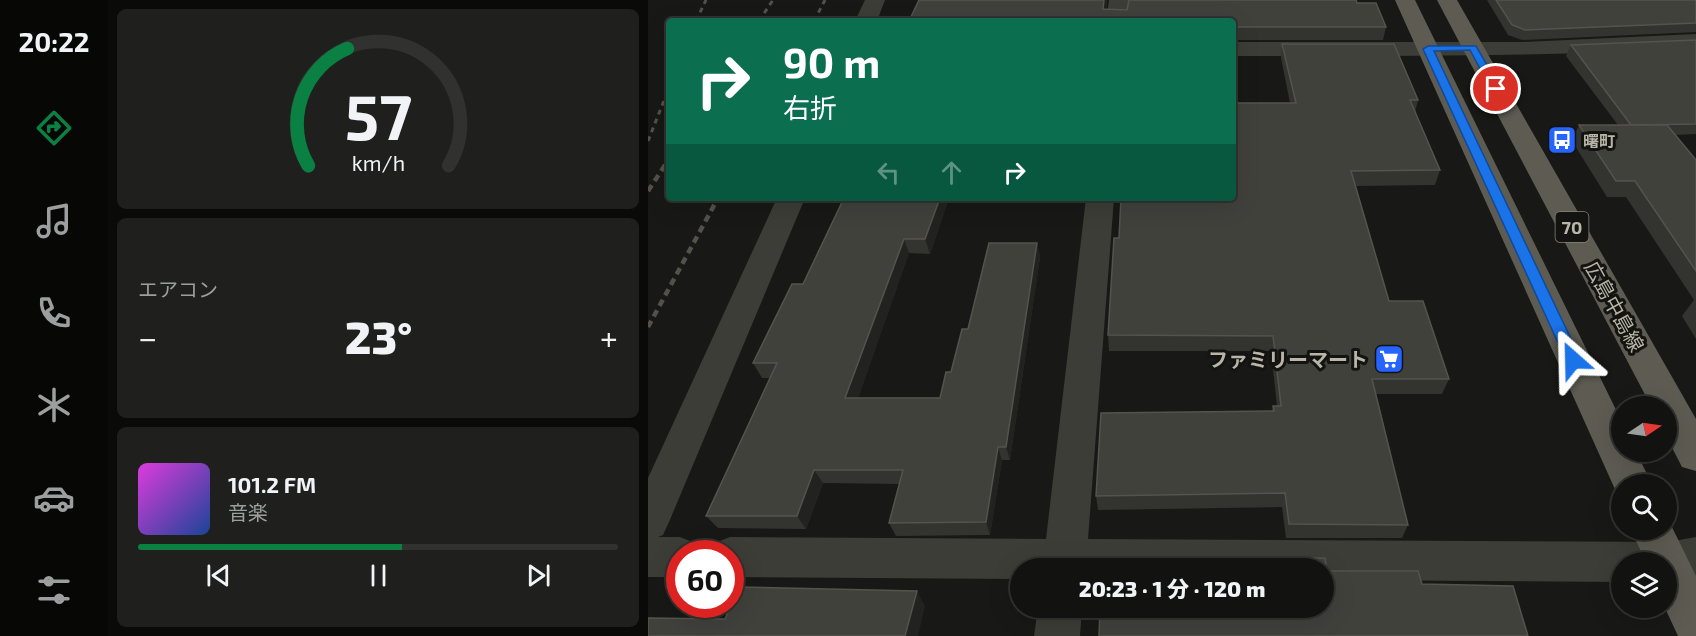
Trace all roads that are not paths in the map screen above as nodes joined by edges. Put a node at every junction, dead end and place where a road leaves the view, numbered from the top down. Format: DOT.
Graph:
graph roads {
  1 [pos="875,0"];
  2 [pos="1119,0"];
  3 [pos="1405,0"];
  4 [pos="1447,0"];
  5 [pos="867,18"];
  6 [pos="1117,18"];
  7 [pos="1696,41"];
  8 [pos="1473,48"];
  9 [pos="1236,49"];
  10 [pos="1428,49"];
  11 [pos="790,201"];
  12 [pos="1100,201"];
  13 [pos="1696,455"];
  14 [pos="1627,474"];
  15 [pos="648,522"];
  16 [pos="1672,550"];
  17 [pos="648,557"];
  18 [pos="666,557"];
  19 [pos="744,557"];
  20 [pos="1065,558"];
  21 [pos="1298,558"];
  22 [pos="1010,562"];
  23 [pos="1059,618"];
  24 [pos="1696,625"];
  25 [pos="1057,636"];
  1 -- 5 [label="street"];
  2 -- 6 [label="street"];
  3 -- 10 [label="main road"];
  4 -- 8 [label="main road, 広島中島線 / 70"];
  7 -- 8 [label="street"];
  8 -- 10 [label="street"];
  8 -- 13 [label="main road, 広島中島線 / 70"];
  9 -- 10 [label="street"];
  10 -- 14 [label="main road"];
  11 -- 15 [label="street"];
  12 -- 20 [label="street"];
  16 -- 21 [label="street"];
  16 -- 24 [label="main road"];
  17 -- 18 [label="street"];
  19 -- 22 [label="street"];
  23 -- 25 [label="street"];
}
